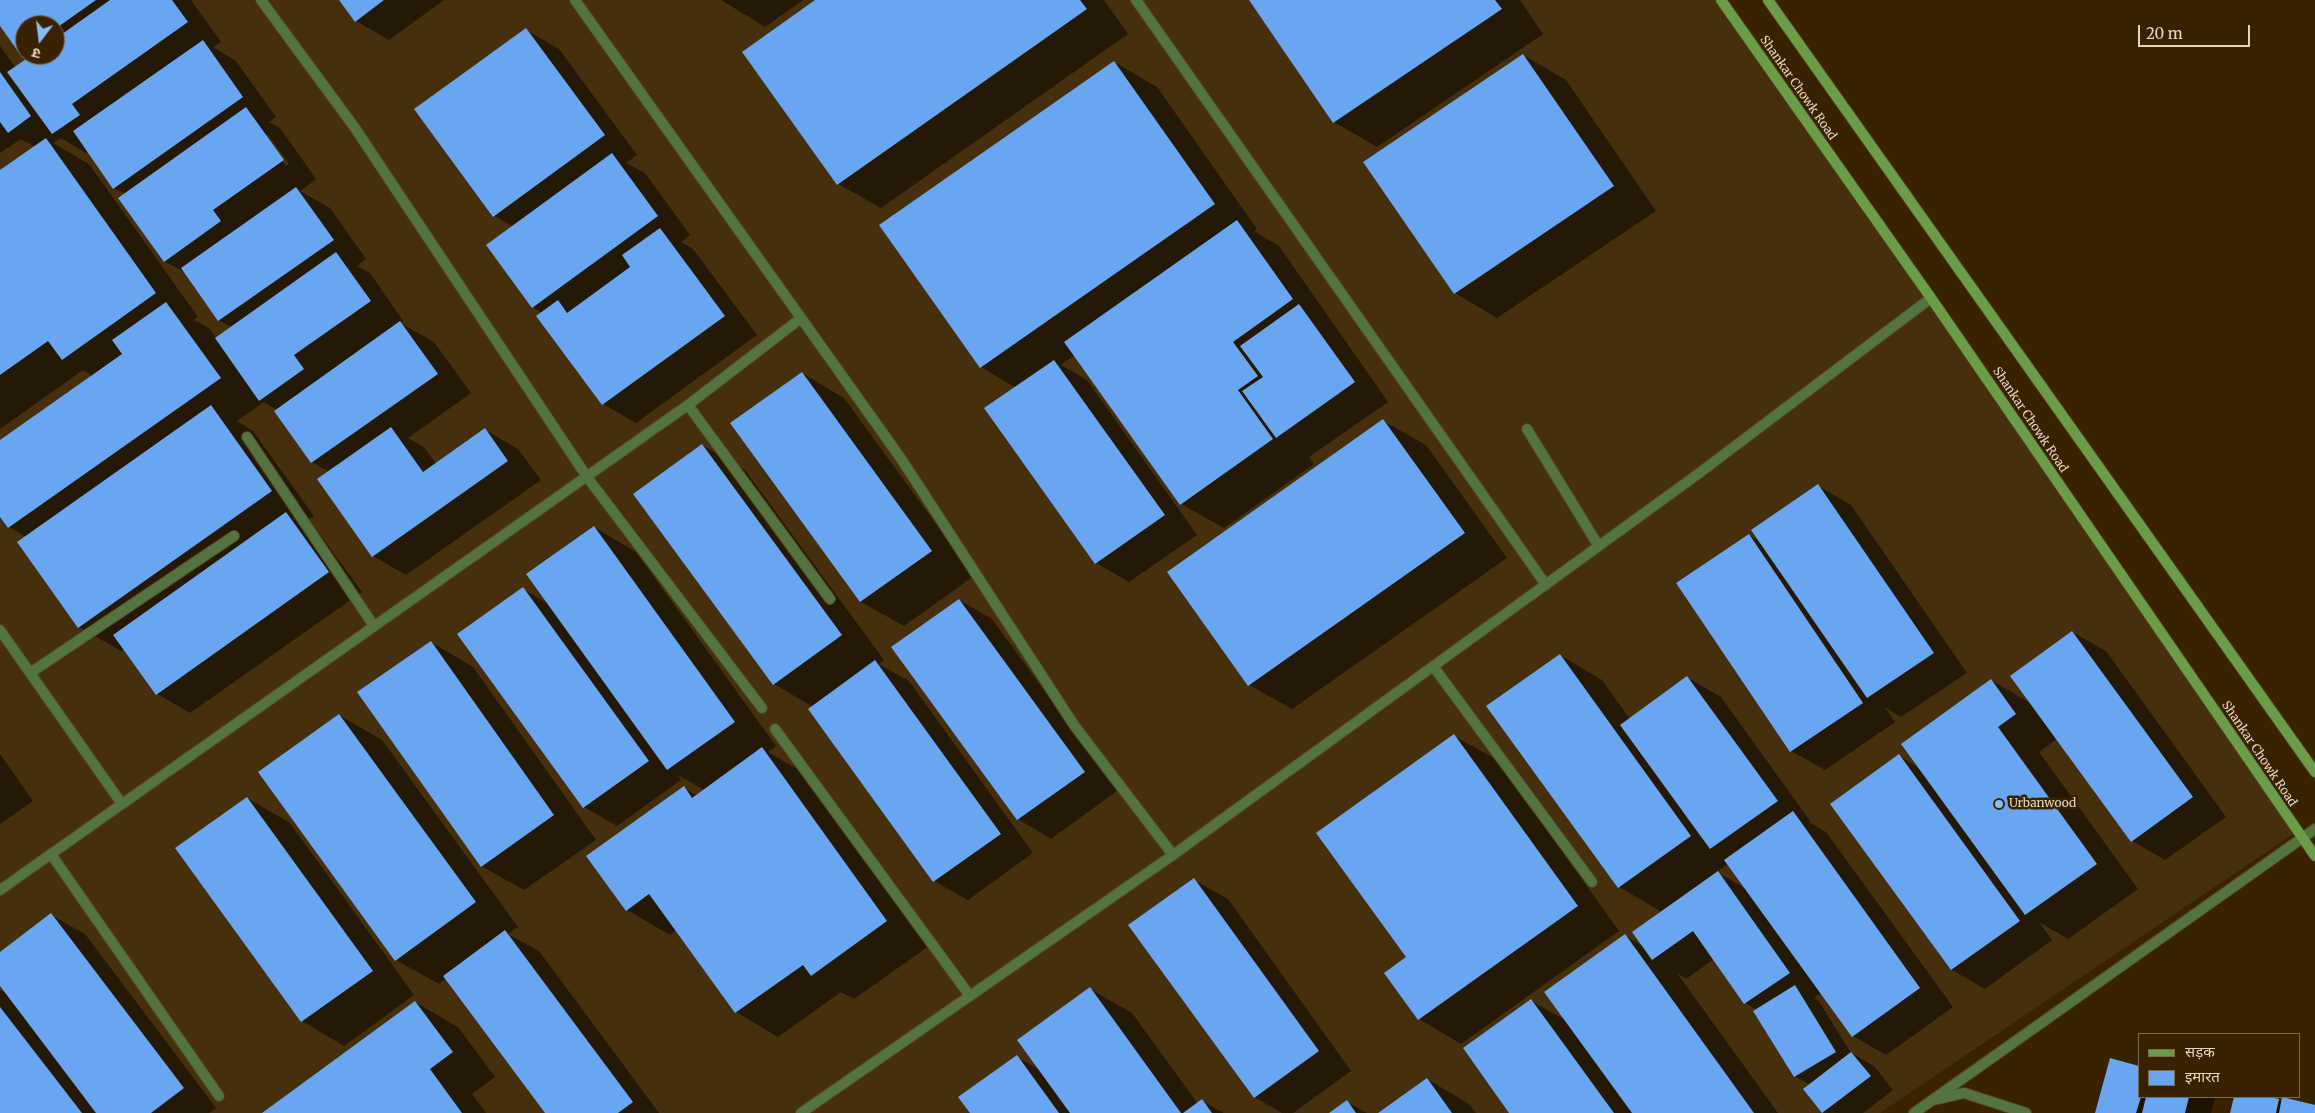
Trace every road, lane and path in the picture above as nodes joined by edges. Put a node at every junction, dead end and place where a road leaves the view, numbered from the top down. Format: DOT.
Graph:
graph roads {
  1 [pos="262,0"];
  2 [pos="576,0"];
  3 [pos="1136,0"];
  4 [pos="1721,0"];
  5 [pos="1768,0"];
  6 [pos="1931,298"];
  7 [pos="800,319"];
  8 [pos="688,406"];
  9 [pos="1527,429"];
  10 [pos="246,437"];
  11 [pos="587,477"];
  12 [pos="234,536"];
  13 [pos="1598,545"];
  14 [pos="1546,585"];
  15 [pos="830,600"];
  16 [pos="374,626"];
  17 [pos="0,630"];
  18 [pos="1433,666"];
  19 [pos="30,673"];
  20 [pos="762,708"];
  21 [pos="775,728"];
  22 [pos="2315,772"];
  23 [pos="122,804"];
  24 [pos="2315,828"];
  25 [pos="2301,838"];
  26 [pos="51,854"];
  27 [pos="1173,855"];
  28 [pos="2315,856"];
  29 [pos="1592,882"];
  30 [pos="0,890"];
  31 [pos="970,996"];
  32 [pos="219,1096"];
  33 [pos="1933,1100"];
  34 [pos="802,1113"];
  35 [pos="1914,1113"];
  36 [pos="2026,1113"];
  1 -- 11 [label="street"];
  2 -- 7 [label="street"];
  3 -- 14 [label="street"];
  4 -- 6 [label="main road, Shankar Chowk Road"];
  5 -- 22 [label="main road"];
  6 -- 13 [label="street"];
  6 -- 25 [label="main road, Shankar Chowk Road"];
  7 -- 8 [label="street"];
  7 -- 27 [label="street"];
  8 -- 11 [label="street"];
  8 -- 15 [label="street"];
  9 -- 13 [label="street"];
  10 -- 16 [label="street"];
  11 -- 16 [label="street"];
  11 -- 20 [label="street"];
  12 -- 19 [label="street"];
  13 -- 14 [label="street"];
  14 -- 18 [label="street"];
  16 -- 23 [label="street"];
  17 -- 19 [label="street"];
  18 -- 27 [label="street"];
  18 -- 29 [label="street"];
  19 -- 23 [label="street"];
  21 -- 31 [label="street"];
  23 -- 26 [label="street"];
  24 -- 25 [label="street"];
  25 -- 28 [label="main road, Shankar Chowk Road"];
  25 -- 33 [label="street"];
  26 -- 30 [label="street"];
  26 -- 32 [label="street"];
  27 -- 31 [label="street"];
  31 -- 34 [label="street"];
  33 -- 35 [label="street"];
  33 -- 36 [label="street"];
}
